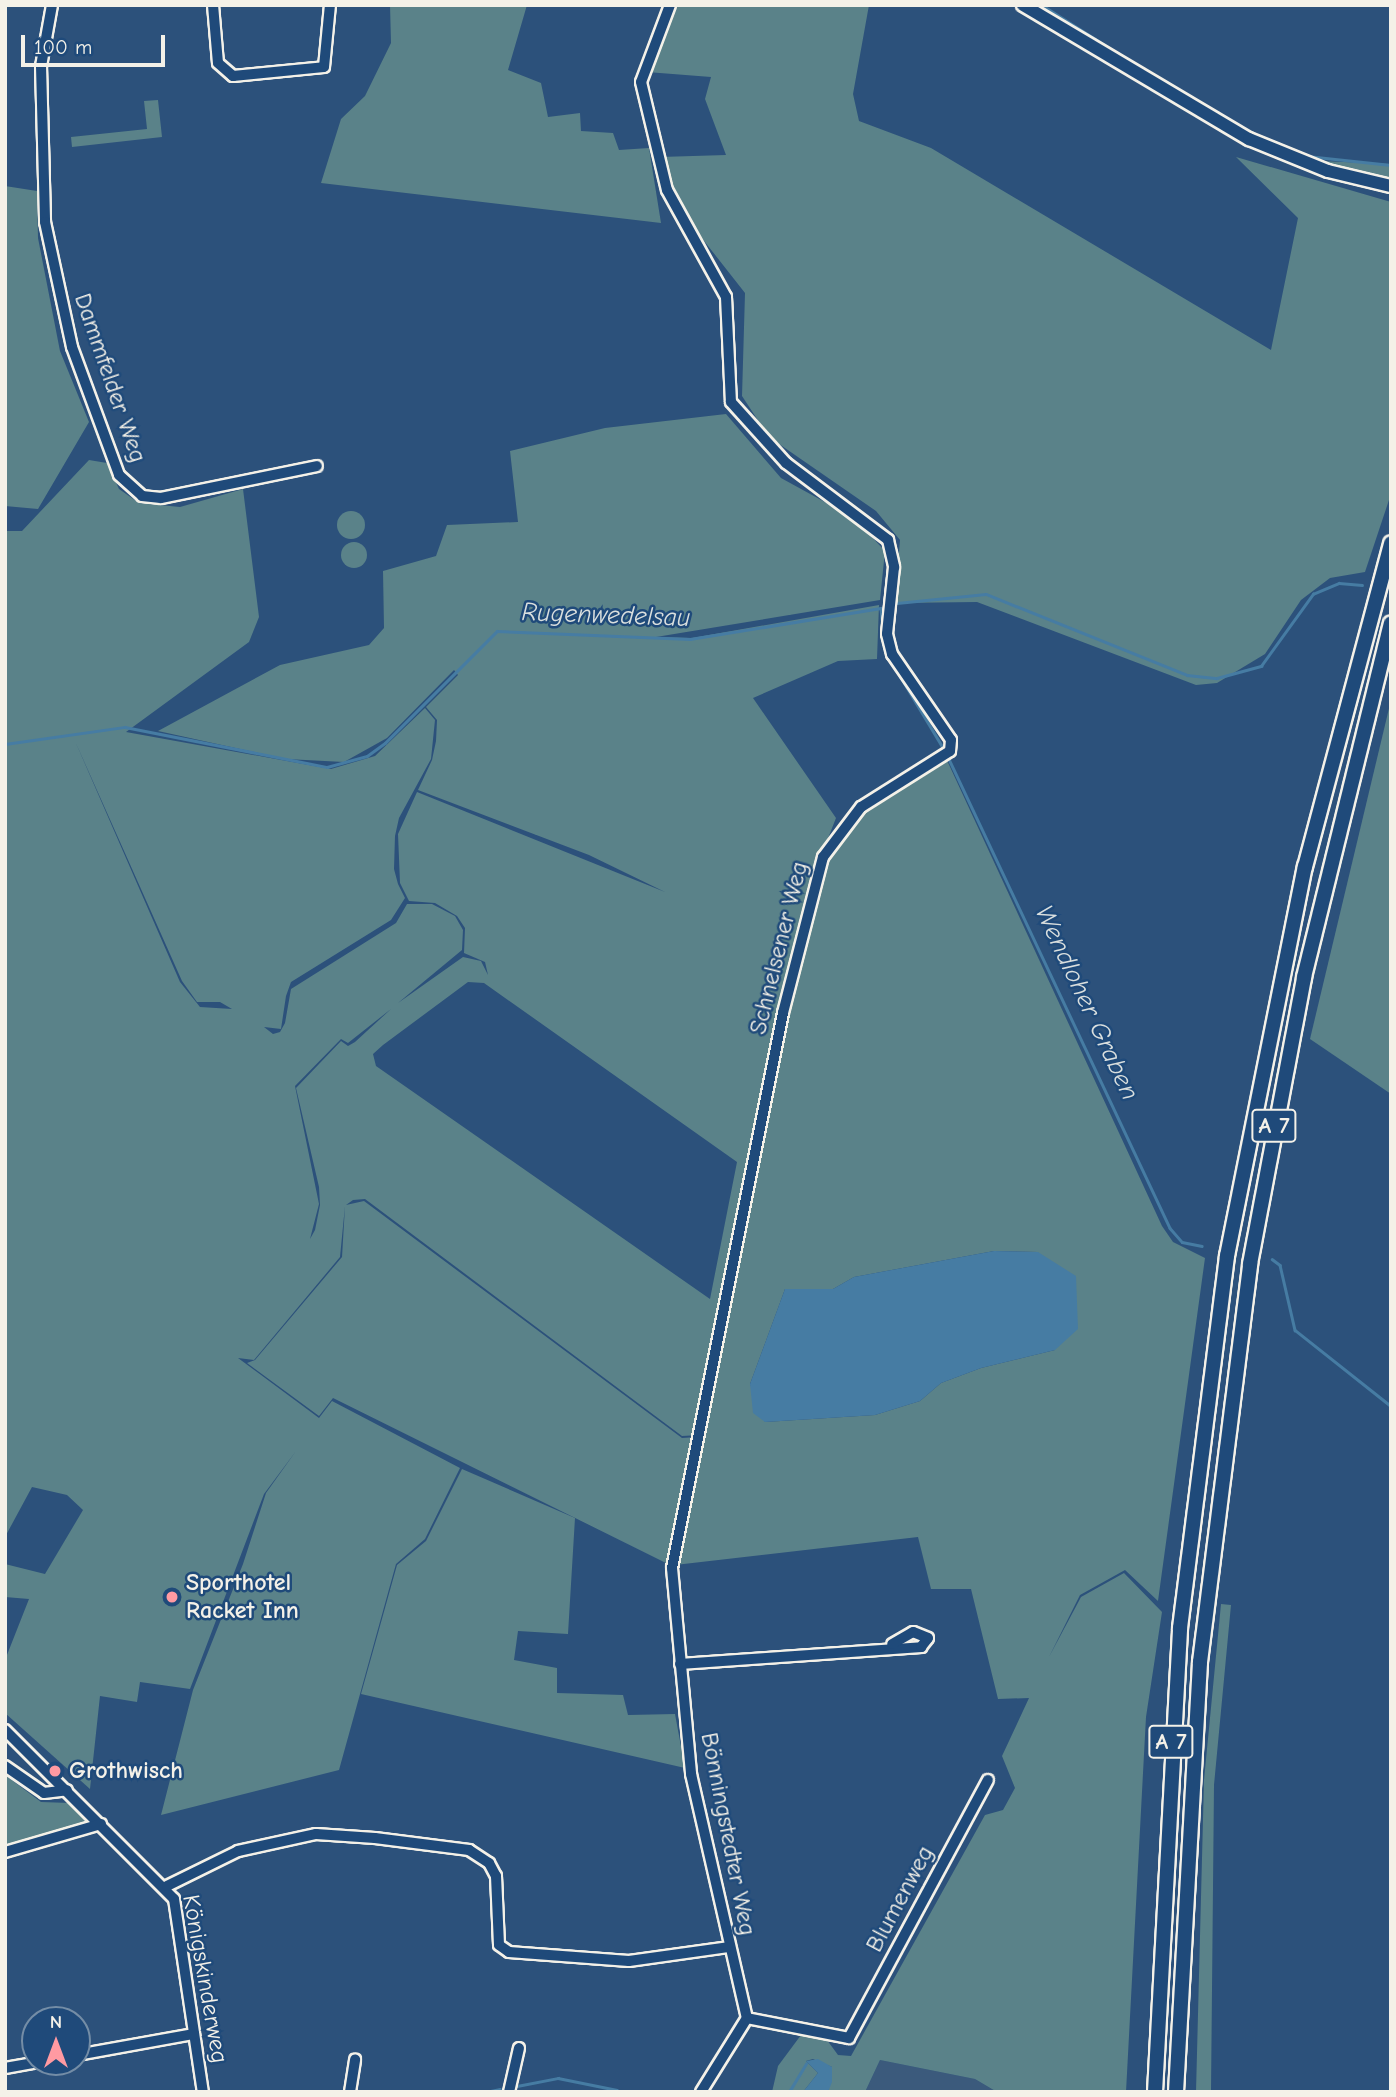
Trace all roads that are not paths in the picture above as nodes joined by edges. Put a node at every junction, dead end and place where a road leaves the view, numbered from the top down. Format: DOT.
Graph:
graph roads {
  1 [pos="52,5"];
  2 [pos="213,5"];
  3 [pos="330,5"];
  4 [pos="670,5"];
  5 [pos="1023,5"];
  6 [pos="1391,186"];
  7 [pos="317,466"];
  8 [pos="1391,543"];
  9 [pos="1391,624"];
  10 [pos="672,1567"];
  11 [pos="892,1644"];
  12 [pos="680,1664"];
  13 [pos="5,1730"];
  14 [pos="5,1766"];
  15 [pos="988,1780"];
  16 [pos="67,1790"];
  17 [pos="101,1824"];
  18 [pos="5,1852"];
  19 [pos="167,1886"];
  20 [pos="728,1947"];
  21 [pos="747,2018"];
  22 [pos="194,2034"];
  23 [pos="519,2048"];
  24 [pos="91,2052"];
  25 [pos="355,2059"];
  26 [pos="202,2092"];
  27 [pos="350,2092"];
  28 [pos="509,2092"];
  29 [pos="701,2092"];
  30 [pos="1155,2092"];
  31 [pos="1176,2092"];
  1 -- 7 [label="street, Dammfelder Weg"];
  2 -- 3 [label="street"];
  4 -- 10 [label="street, Schnelsener Weg"];
  5 -- 6 [label="main road"];
  8 -- 30 [label="highway, A 7"];
  9 -- 31 [label="highway, A 7"];
  10 -- 12 [label="street, Bönningstedter Weg"];
  11 -- 12 [label="street"];
  12 -- 20 [label="street, Bönningstedter Weg"];
  13 -- 16 [label="street, Königskinderweg"];
  14 -- 16 [label="street"];
  15 -- 21 [label="street, Blumenweg"];
  16 -- 17 [label="street, Königskinderweg"];
  17 -- 18 [label="street"];
  17 -- 19 [label="street, Königskinderweg"];
  19 -- 20 [label="street"];
  19 -- 22 [label="street, Königskinderweg"];
  20 -- 21 [label="street, Bönningstedter Weg"];
  21 -- 29 [label="street"];
  22 -- 24 [label="street"];
  22 -- 26 [label="street, Königskinderweg"];
  23 -- 28 [label="street"];
  25 -- 27 [label="street"];
}
